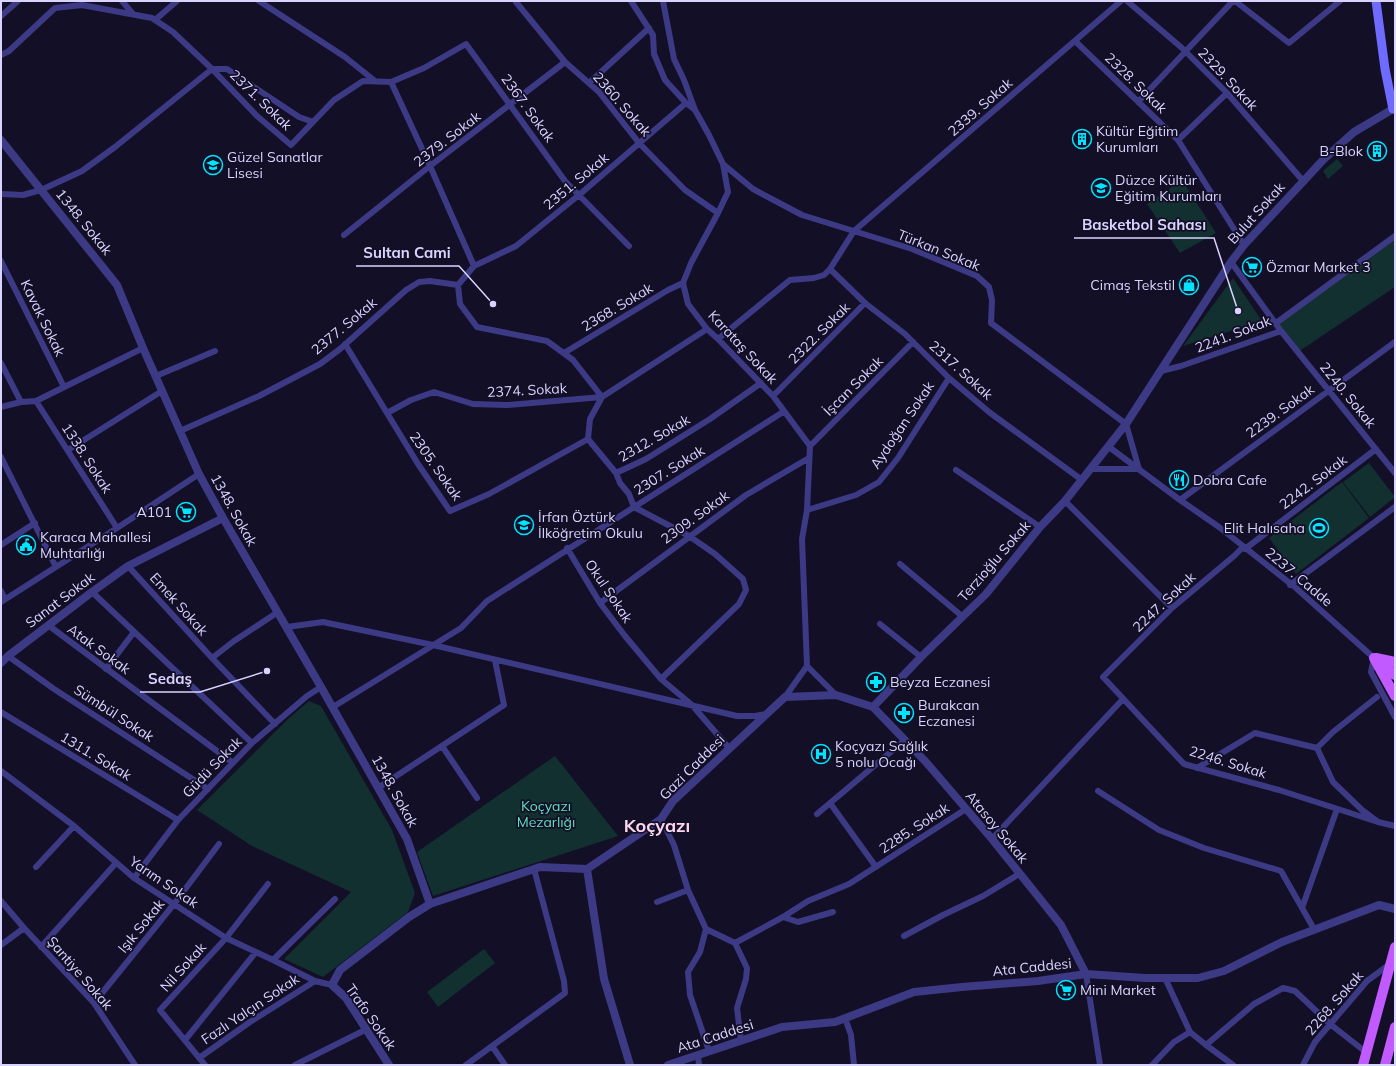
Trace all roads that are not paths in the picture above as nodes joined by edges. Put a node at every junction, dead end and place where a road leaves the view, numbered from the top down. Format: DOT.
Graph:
graph roads {
  1 [pos="18,1"];
  2 [pos="122,1"];
  3 [pos="177,1"];
  4 [pos="259,1"];
  5 [pos="631,1"];
  6 [pos="663,1"];
  7 [pos="1121,1"];
  8 [pos="1127,1"];
  9 [pos="1234,1"];
  10 [pos="1340,1"];
  11 [pos="1376,1"];
  12 [pos="516,2"];
  13 [pos="133,14"];
  14 [pos="1,16"];
  15 [pos="155,20"];
  16 [pos="649,28"];
  17 [pos="1075,41"];
  18 [pos="1186,52"];
  19 [pos="1,55"];
  20 [pos="565,62"];
  21 [pos="212,69"];
  22 [pos="375,82"];
  23 [pos="391,82"];
  24 [pos="589,83"];
  25 [pos="1227,93"];
  26 [pos="1138,102"];
  27 [pos="686,103"];
  28 [pos="510,104"];
  29 [pos="695,110"];
  30 [pos="1394,110"];
  31 [pos="313,122"];
  32 [pos="1,140"];
  33 [pos="1178,140"];
  34 [pos="639,143"];
  35 [pos="723,164"];
  36 [pos="430,166"];
  37 [pos="1304,182"];
  38 [pos="41,190"];
  39 [pos="1,194"];
  40 [pos="579,195"];
  41 [pos="718,213"];
  42 [pos="854,232"];
  43 [pos="344,235"];
  44 [pos="1395,236"];
  45 [pos="1244,245"];
  46 [pos="629,246"];
  47 [pos="1,261"];
  48 [pos="1231,262"];
  49 [pos="474,266"];
  50 [pos="830,269"];
  51 [pos="683,283"];
  52 [pos="458,285"];
  53 [pos="865,303"];
  54 [pos="1276,323"];
  55 [pos="707,329"];
  56 [pos="1281,331"];
  57 [pos="718,339"];
  58 [pos="913,342"];
  59 [pos="1395,342"];
  60 [pos="345,344"];
  61 [pos="143,348"];
  62 [pos="215,351"];
  63 [pos="564,353"];
  64 [pos="1,363"];
  65 [pos="1161,371"];
  66 [pos="156,376"];
  67 [pos="949,378"];
  68 [pos="761,383"];
  69 [pos="64,387"];
  70 [pos="1329,390"];
  71 [pos="162,391"];
  72 [pos="773,396"];
  73 [pos="602,397"];
  74 [pos="36,401"];
  75 [pos="21,402"];
  76 [pos="1,407"];
  77 [pos="783,412"];
  78 [pos="387,413"];
  79 [pos="1126,424"];
  80 [pos="180,431"];
  81 [pos="588,439"];
  82 [pos="810,446"];
  83 [pos="1109,447"];
  84 [pos="1376,449"];
  85 [pos="68,450"];
  86 [pos="1,456"];
  87 [pos="809,458"];
  88 [pos="1091,469"];
  89 [pos="1139,469"];
  90 [pos="956,470"];
  91 [pos="616,473"];
  92 [pos="1395,473"];
  93 [pos="199,474"];
  94 [pos="1082,480"];
  95 [pos="1180,500"];
  96 [pos="1065,501"];
  97 [pos="634,507"];
  98 [pos="1395,508"];
  99 [pos="807,510"];
  100 [pos="223,518"];
  101 [pos="35,523"];
  102 [pos="1040,526"];
  103 [pos="117,528"];
  104 [pos="689,536"];
  105 [pos="1,545"];
  106 [pos="567,548"];
  107 [pos="1244,548"];
  108 [pos="900,564"];
  109 [pos="128,566"];
  110 [pos="56,567"];
  111 [pos="1290,584"];
  112 [pos="1,591"];
  113 [pos="92,592"];
  114 [pos="3,600"];
  115 [pos="600,603"];
  116 [pos="1172,608"];
  117 [pos="278,612"];
  118 [pos="963,617"];
  119 [pos="880,624"];
  120 [pos="48,625"];
  121 [pos="286,628"];
  122 [pos="134,632"];
  123 [pos="433,645"];
  124 [pos="1395,655"];
  125 [pos="8,656"];
  126 [pos="920,657"];
  127 [pos="212,658"];
  128 [pos="1374,658"];
  129 [pos="495,660"];
  130 [pos="1395,662"];
  131 [pos="1,663"];
  132 [pos="807,666"];
  133 [pos="106,669"];
  134 [pos="1395,675"];
  135 [pos="1103,677"];
  136 [pos="661,679"];
  137 [pos="321,687"];
  138 [pos="836,695"];
  139 [pos="1395,696"];
  140 [pos="785,697"];
  141 [pos="1377,697"];
  142 [pos="1123,699"];
  143 [pos="692,705"];
  144 [pos="333,707"];
  145 [pos="873,707"];
  146 [pos="1,712"];
  147 [pos="767,713"];
  148 [pos="1395,717"];
  149 [pos="275,724"];
  150 [pos="905,740"];
  151 [pos="252,743"];
  152 [pos="442,746"];
  153 [pos="729,748"];
  154 [pos="1317,748"];
  155 [pos="233,763"];
  156 [pos="1197,768"];
  157 [pos="1,771"];
  158 [pos="378,788"];
  159 [pos="208,789"];
  160 [pos="1098,790"];
  161 [pos="477,798"];
  162 [pos="830,803"];
  163 [pos="1337,809"];
  164 [pos="966,810"];
  165 [pos="817,814"];
  166 [pos="661,819"];
  167 [pos="178,820"];
  168 [pos="1378,822"];
  169 [pos="74,826"];
  170 [pos="1395,826"];
  171 [pos="992,839"];
  172 [pos="219,844"];
  173 [pos="116,863"];
  174 [pos="36,867"];
  175 [pos="876,867"];
  176 [pos="534,869"];
  177 [pos="587,870"];
  178 [pos="1019,874"];
  179 [pos="134,878"];
  180 [pos="268,884"];
  181 [pos="688,890"];
  182 [pos="335,899"];
  183 [pos="1,900"];
  184 [pos="657,902"];
  185 [pos="174,904"];
  186 [pos="430,904"];
  187 [pos="1302,908"];
  188 [pos="1395,909"];
  189 [pos="833,912"];
  190 [pos="783,917"];
  191 [pos="24,928"];
  192 [pos="706,929"];
  193 [pos="1314,929"];
  194 [pos="904,936"];
  195 [pos="226,938"];
  196 [pos="735,943"];
  197 [pos="1,945"];
  198 [pos="41,946"];
  199 [pos="1395,947"];
  200 [pos="256,952"];
  201 [pos="274,960"];
  202 [pos="1391,963"];
  203 [pos="1086,974"];
  204 [pos="1165,978"];
  205 [pos="315,981"];
  206 [pos="332,985"];
  207 [pos="94,1003"];
  208 [pos="845,1018"];
  209 [pos="1330,1024"];
  210 [pos="1395,1027"];
  211 [pos="367,1029"];
  212 [pos="1190,1032"];
  213 [pos="185,1040"];
  214 [pos="741,1041"];
  215 [pos="1206,1045"];
  216 [pos="492,1046"];
  217 [pos="709,1051"];
  218 [pos="1367,1053"];
  219 [pos="698,1055"];
  220 [pos="199,1058"];
  221 [pos="135,1065"];
  222 [pos="205,1065"];
  223 [pos="295,1065"];
  224 [pos="389,1065"];
  225 [pos="466,1065"];
  226 [pos="505,1065"];
  227 [pos="630,1065"];
  228 [pos="668,1065"];
  229 [pos="699,1065"];
  230 [pos="854,1065"];
  231 [pos="1100,1065"];
  232 [pos="1152,1065"];
  233 [pos="1233,1065"];
  234 [pos="1303,1065"];
  235 [pos="1363,1065"];
  236 [pos="1385,1065"];
  1 -- 14 [label="street"];
  2 -- 13 [label="street"];
  3 -- 15 [label="street"];
  4 -- 22 [label="street"];
  5 -- 16 [label="street"];
  6 -- 29 [label="street"];
  7 -- 17 [label="street, 2339. Sokak"];
  8 -- 18 [label="street, 2329. Sokak"];
  9 -- 10 [label="street"];
  9 -- 18 [label="street"];
  11 -- 30 [label="main road"];
  12 -- 20 [label="street, 2360. Sokak"];
  13 -- 15 [label="street, 2371. Sokak"];
  13 -- 19 [label="street, 2371. Sokak"];
  15 -- 21 [label="street, 2371. Sokak"];
  16 -- 24 [label="street"];
  16 -- 27 [label="street"];
  17 -- 26 [label="street, 2328. Sokak"];
  17 -- 42 [label="street, 2339. Sokak"];
  18 -- 25 [label="street, 2329. Sokak"];
  18 -- 26 [label="street"];
  20 -- 24 [label="street, 2360. Sokak"];
  20 -- 28 [label="street, 2379. Sokak"];
  21 -- 31 [label="street"];
  21 -- 31 [label="street, 2371. Sokak"];
  21 -- 38 [label="street"];
  22 -- 23 [label="street, 2371. Sokak"];
  22 -- 31 [label="street, 2371. Sokak"];
  23 -- 28 [label="street, 2367. Sokak"];
  23 -- 36 [label="street"];
  24 -- 34 [label="street, 2360. Sokak"];
  25 -- 33 [label="street"];
  25 -- 37 [label="street, 2329. Sokak"];
  26 -- 33 [label="street, 2328. Sokak"];
  27 -- 29 [label="street"];
  27 -- 34 [label="street, 2351. Sokak"];
  28 -- 36 [label="street, 2379. Sokak"];
  28 -- 40 [label="street, 2367. Sokak"];
  29 -- 35 [label="street"];
  30 -- 37 [label="street, Bulut Sokak"];
  32 -- 38 [label="street, 1348. Sokak"];
  33 -- 45 [label="street, 2328. Sokak"];
  34 -- 40 [label="street, 2351. Sokak"];
  34 -- 41 [label="street, 2360. Sokak"];
  35 -- 41 [label="street"];
  35 -- 42 [label="street"];
  36 -- 43 [label="street, 2379. Sokak"];
  36 -- 49 [label="street"];
  37 -- 45 [label="street, Bulut Sokak"];
  38 -- 39 [label="street"];
  38 -- 61 [label="street, 1348. Sokak"];
  40 -- 46 [label="street, 2367. Sokak"];
  40 -- 49 [label="street, 2351. Sokak"];
  41 -- 51 [label="street"];
  42 -- 50 [label="street"];
  42 -- 79 [label="street, Türkan Sokak"];
  44 -- 54 [label="street"];
  45 -- 48 [label="street, Bulut Sokak"];
  47 -- 69 [label="street, Kavak Sokak"];
  48 -- 54 [label="street, 2241. Sokak"];
  48 -- 65 [label="street, Bulut Sokak"];
  49 -- 52 [label="street"];
  50 -- 53 [label="street, 2317. Sokak"];
  50 -- 57 [label="street"];
  51 -- 55 [label="street, Karataş Sokak"];
  51 -- 63 [label="street, 2368. Sokak"];
  52 -- 60 [label="street, 2377. Sokak"];
  52 -- 63 [label="street"];
  53 -- 58 [label="street, 2317. Sokak"];
  53 -- 72 [label="street, 2322. Sokak"];
  54 -- 56 [label="street, 2241. Sokak"];
  55 -- 57 [label="street, Karataş Sokak"];
  55 -- 73 [label="street"];
  56 -- 65 [label="street, 2241. Sokak"];
  56 -- 70 [label="street, 2240. Sokak"];
  57 -- 68 [label="street, Karataş Sokak"];
  58 -- 67 [label="street, 2317. Sokak"];
  58 -- 82 [label="street, İşcan Sokak"];
  59 -- 70 [label="street, 2239. Sokak"];
  60 -- 78 [label="street, 2305. Sokak"];
  60 -- 80 [label="street, 2377. Sokak"];
  61 -- 66 [label="street, 1348. Sokak"];
  61 -- 69 [label="street"];
  62 -- 66 [label="street"];
  63 -- 73 [label="street"];
  64 -- 75 [label="street"];
  65 -- 79 [label="street, Bulut Sokak"];
  66 -- 71 [label="street, 1348. Sokak"];
  67 -- 94 [label="street, 2317. Sokak"];
  67 -- 99 [label="street, Aydoğan Sokak"];
  68 -- 72 [label="street, Karataş Sokak"];
  68 -- 91 [label="street, 2312. Sokak"];
  69 -- 74 [label="street"];
  70 -- 84 [label="street, 2240. Sokak"];
  70 -- 95 [label="street, 2239. Sokak"];
  71 -- 80 [label="street, 1348. Sokak"];
  71 -- 85 [label="street"];
  72 -- 77 [label="street, Karataş Sokak"];
  73 -- 78 [label="street, 2374. Sokak"];
  73 -- 81 [label="street"];
  74 -- 75 [label="street"];
  74 -- 85 [label="street, 1338. Sokak"];
  75 -- 76 [label="street"];
  77 -- 82 [label="street, Karataş Sokak"];
  77 -- 97 [label="street, 2307. Sokak"];
  78 -- 81 [label="street, 2305. Sokak"];
  79 -- 83 [label="street, Terzioğlu Sokak"];
  79 -- 89 [label="street"];
  80 -- 93 [label="street, 1348. Sokak"];
  81 -- 91 [label="street, 2312. Sokak"];
  82 -- 87 [label="street"];
  83 -- 88 [label="street, Terzioğlu Sokak"];
  83 -- 89 [label="street, 2237. Cadde"];
  84 -- 92 [label="street, 2240. Sokak"];
  84 -- 107 [label="street, 2242. Sokak"];
  85 -- 103 [label="street, 1338. Sokak"];
  86 -- 101 [label="street"];
  87 -- 99 [label="street"];
  87 -- 104 [label="street, 2309. Sokak"];
  88 -- 89 [label="street"];
  88 -- 94 [label="street, Terzioğlu Sokak"];
  89 -- 95 [label="street, 2237. Cadde"];
  90 -- 102 [label="street"];
  91 -- 97 [label="street"];
  93 -- 100 [label="street, 1348. Sokak"];
  93 -- 103 [label="street"];
  94 -- 96 [label="street, Terzioğlu Sokak"];
  95 -- 107 [label="street, 2237. Cadde"];
  96 -- 102 [label="street, Terzioğlu Sokak"];
  96 -- 116 [label="street"];
  97 -- 104 [label="street"];
  97 -- 106 [label="street, 2307. Sokak"];
  98 -- 111 [label="street"];
  99 -- 132 [label="street"];
  100 -- 109 [label="street, Sanat Sokak"];
  100 -- 117 [label="street, 1348. Sokak"];
  101 -- 105 [label="street"];
  101 -- 110 [label="street"];
  102 -- 118 [label="street, Terzioğlu Sokak"];
  103 -- 110 [label="street"];
  104 -- 115 [label="street, 2309. Sokak"];
  104 -- 136 [label="street"];
  106 -- 115 [label="street, Okul Sokak"];
  106 -- 123 [label="street"];
  107 -- 111 [label="street, 2237. Cadde"];
  107 -- 116 [label="street, 2247. Sokak"];
  108 -- 118 [label="street"];
  109 -- 113 [label="street, Sanat Sokak"];
  109 -- 127 [label="street, Emek Sokak"];
  110 -- 114 [label="street"];
  111 -- 128 [label="street, 2237. Cadde"];
  112 -- 114 [label="street"];
  113 -- 120 [label="street, Sanat Sokak"];
  113 -- 122 [label="street"];
  115 -- 136 [label="street, Okul Sokak"];
  116 -- 135 [label="street, 2247. Sokak"];
  117 -- 121 [label="street, 1348. Sokak"];
  117 -- 127 [label="street"];
  118 -- 126 [label="street, Terzioğlu Sokak"];
  119 -- 126 [label="street"];
  120 -- 125 [label="street, Sanat Sokak"];
  120 -- 133 [label="street, Atak Sokak"];
  121 -- 123 [label="street"];
  121 -- 137 [label="street, 1348. Sokak"];
  122 -- 133 [label="street"];
  122 -- 151 [label="street"];
  123 -- 129 [label="street"];
  123 -- 144 [label="street"];
  124 -- 128 [label="main road"];
  125 -- 131 [label="street, Sanat Sokak"];
  125 -- 159 [label="street, Sümbül Sokak"];
  126 -- 145 [label="street, Terzioğlu Sokak"];
  127 -- 149 [label="street, Emek Sokak"];
  128 -- 130 [label="main road"];
  128 -- 134 [label="main road"];
  128 -- 139 [label="main road"];
  128 -- 148 [label="street"];
  129 -- 143 [label="street"];
  129 -- 152 [label="street"];
  132 -- 138 [label="street"];
  132 -- 140 [label="street"];
  133 -- 155 [label="street, Atak Sokak"];
  135 -- 142 [label="street, 2246. Sokak"];
  136 -- 143 [label="street, Okul Sokak"];
  137 -- 144 [label="street, 1348. Sokak"];
  137 -- 149 [label="street, Güdü Sokak"];
  138 -- 140 [label="street"];
  138 -- 145 [label="street"];
  140 -- 147 [label="street, Gazi Caddesi"];
  141 -- 154 [label="street"];
  142 -- 156 [label="street, 2246. Sokak"];
  142 -- 171 [label="street"];
  143 -- 147 [label="street"];
  143 -- 153 [label="street, Okul Sokak"];
  144 -- 158 [label="street, 1348. Sokak"];
  145 -- 150 [label="street, Atasoy Sokak"];
  146 -- 167 [label="street, 1311. Sokak"];
  147 -- 153 [label="street, Gazi Caddesi"];
  149 -- 151 [label="street, Güdü Sokak"];
  150 -- 162 [label="street"];
  150 -- 164 [label="street, Atasoy Sokak"];
  151 -- 155 [label="street, Güdü Sokak"];
  152 -- 158 [label="street"];
  152 -- 161 [label="street"];
  153 -- 166 [label="street, Gazi Caddesi"];
  154 -- 156 [label="street"];
  154 -- 168 [label="street, 2246. Sokak"];
  155 -- 159 [label="street, Güdü Sokak"];
  156 -- 163 [label="street, 2246. Sokak"];
  157 -- 169 [label="street, Yarım Sokak"];
  158 -- 186 [label="street, 1348. Sokak"];
  159 -- 167 [label="street, Güdü Sokak"];
  160 -- 187 [label="street"];
  162 -- 165 [label="street"];
  162 -- 175 [label="street"];
  163 -- 168 [label="street, 2246. Sokak"];
  163 -- 187 [label="street"];
  164 -- 171 [label="street, Atasoy Sokak"];
  164 -- 175 [label="street, 2285. Sokak"];
  166 -- 177 [label="street, Gazi Caddesi"];
  166 -- 181 [label="street"];
  167 -- 179 [label="street, Güdü Sokak"];
  168 -- 170 [label="street, 2246. Sokak"];
  169 -- 173 [label="street, Yarım Sokak"];
  169 -- 174 [label="street"];
  171 -- 178 [label="street, Atasoy Sokak"];
  172 -- 185 [label="street, Işık Sokak"];
  173 -- 179 [label="street, Yarım Sokak"];
  173 -- 198 [label="street"];
  175 -- 190 [label="street, 2285. Sokak"];
  176 -- 177 [label="street"];
  176 -- 186 [label="street"];
  176 -- 216 [label="street"];
  177 -- 227 [label="street"];
  178 -- 194 [label="street"];
  178 -- 203 [label="street, Atasoy Sokak"];
  179 -- 185 [label="street, Yarım Sokak"];
  180 -- 195 [label="street, Nil Sokak"];
  181 -- 184 [label="street"];
  181 -- 192 [label="street"];
  182 -- 201 [label="street"];
  183 -- 191 [label="street, Şantiye Sokak"];
  185 -- 195 [label="street, Yarım Sokak"];
  185 -- 207 [label="street, Işık Sokak"];
  186 -- 206 [label="street"];
  187 -- 193 [label="street"];
  188 -- 193 [label="street, Ata Caddesi"];
  189 -- 190 [label="street"];
  190 -- 196 [label="street, 2285. Sokak"];
  191 -- 197 [label="street"];
  191 -- 198 [label="street, Şantiye Sokak"];
  192 -- 196 [label="street"];
  192 -- 217 [label="street"];
  193 -- 204 [label="street, Ata Caddesi"];
  195 -- 200 [label="street, Yarım Sokak"];
  195 -- 213 [label="street, Nil Sokak"];
  196 -- 214 [label="street"];
  198 -- 207 [label="street, Şantiye Sokak"];
  199 -- 202 [label="main road"];
  200 -- 201 [label="street, Yarım Sokak"];
  200 -- 213 [label="street"];
  201 -- 205 [label="street, Yarım Sokak"];
  202 -- 209 [label="street, 2268. Sokak"];
  202 -- 218 [label="main road"];
  203 -- 204 [label="street, Ata Caddesi"];
  203 -- 208 [label="street, Ata Caddesi"];
  203 -- 231 [label="street"];
  204 -- 212 [label="street"];
  205 -- 206 [label="street, Yarım Sokak"];
  205 -- 220 [label="street, Fazlı Yalçın Sokak"];
  206 -- 211 [label="street, Trafo Sokak"];
  207 -- 221 [label="street, Şantiye Sokak"];
  208 -- 214 [label="street, Ata Caddesi"];
  208 -- 230 [label="street"];
  209 -- 215 [label="street"];
  209 -- 218 [label="street"];
  209 -- 234 [label="street, 2268. Sokak"];
  210 -- 236 [label="main road"];
  211 -- 223 [label="street"];
  211 -- 224 [label="street, Trafo Sokak"];
  212 -- 215 [label="street"];
  212 -- 232 [label="street"];
  213 -- 220 [label="street, Nil Sokak"];
  214 -- 217 [label="street, Ata Caddesi"];
  215 -- 233 [label="street"];
  216 -- 225 [label="street"];
  216 -- 226 [label="street"];
  217 -- 219 [label="street, Ata Caddesi"];
  218 -- 235 [label="main road"];
  219 -- 228 [label="street, Ata Caddesi"];
  219 -- 229 [label="street"];
  220 -- 222 [label="street, Nil Sokak"];
}
